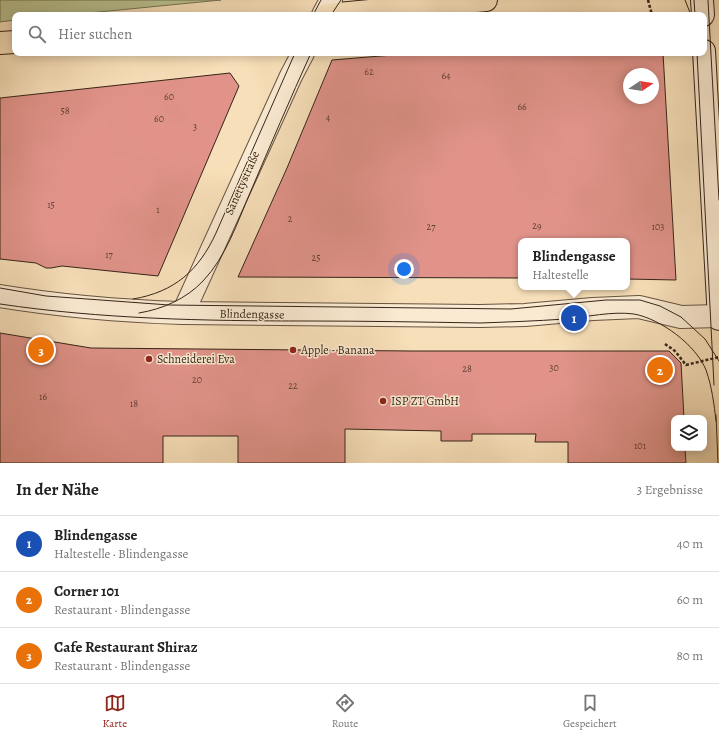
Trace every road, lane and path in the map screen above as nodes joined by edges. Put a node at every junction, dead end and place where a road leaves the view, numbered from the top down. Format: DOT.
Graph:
graph roads {
  1 [pos="331,0"];
  2 [pos="479,0"];
  3 [pos="648,0"];
  4 [pos="702,0"];
  5 [pos="325,12"];
  6 [pos="357,12"];
  7 [pos="651,12"];
  8 [pos="703,12"];
  9 [pos="12,42"];
  10 [pos="0,43"];
  11 [pos="301,56"];
  12 [pos="704,56"];
  13 [pos="0,296"];
  14 [pos="183,313"];
  15 [pos="719,316"];
  16 [pos="719,319"];
  17 [pos="660,342"];
  18 [pos="719,357"];
  1 -- 5 [label="street"];
  2 -- 6 [label="main road"];
  3 -- 7 [label="path"];
  4 -- 8 [label="street"];
  9 -- 10 [label="main road"];
  11 -- 14 [label="street, Sanettystraße"];
  12 -- 15 [label="street"];
  13 -- 14 [label="street, Blindengasse"];
  14 -- 15 [label="street, Blindengasse"];
  15 -- 16 [label="street"];
  17 -- 18 [label="path"];
}
